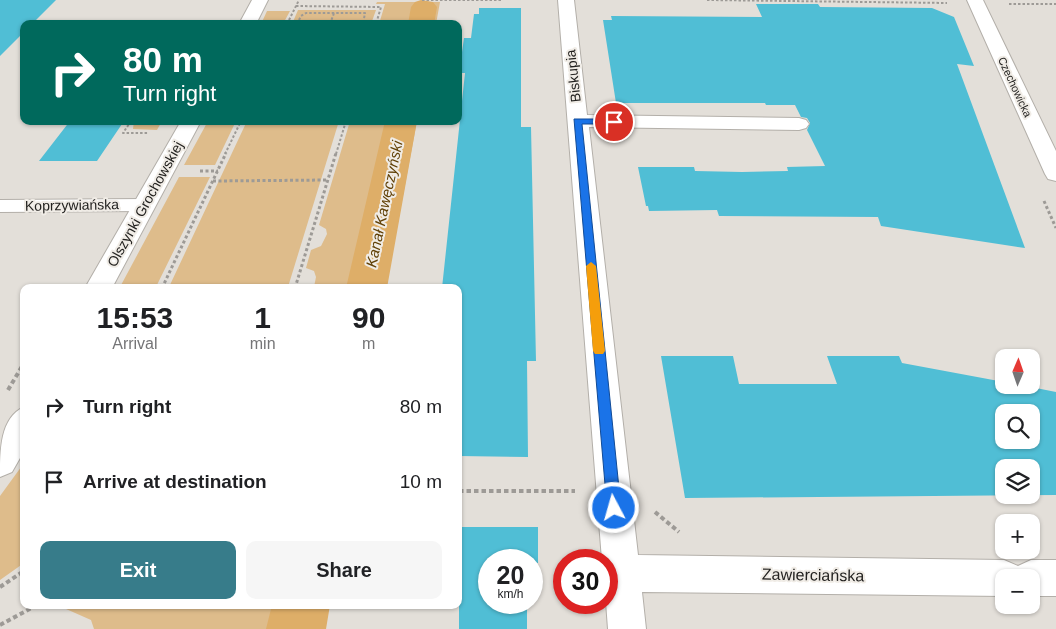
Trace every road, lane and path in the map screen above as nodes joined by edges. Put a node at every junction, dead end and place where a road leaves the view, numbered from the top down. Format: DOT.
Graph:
graph roads {
  1 [pos="260,0"];
  2 [pos="299,0"];
  3 [pos="422,0"];
  4 [pos="502,0"];
  5 [pos="566,0"];
  6 [pos="708,0"];
  7 [pos="975,0"];
  8 [pos="955,4"];
  9 [pos="296,6"];
  10 [pos="334,13"];
  11 [pos="249,20"];
  12 [pos="289,20"];
  13 [pos="300,20"];
  14 [pos="331,20"];
  15 [pos="364,20"];
  16 [pos="377,20"];
  17 [pos="578,121"];
  18 [pos="799,124"];
  19 [pos="128,125"];
  20 [pos="189,125"];
  21 [pos="239,125"];
  22 [pos="345,125"];
  23 [pos="152,133"];
  24 [pos="1056,174"];
  25 [pos="328,180"];
  26 [pos="213,181"];
  27 [pos="1043,198"];
  28 [pos="144,205"];
  29 [pos="0,206"];
  30 [pos="1056,228"];
  31 [pos="100,284"];
  32 [pos="164,284"];
  33 [pos="296,284"];
  34 [pos="20,370"];
  35 [pos="5,395"];
  36 [pos="20,428"];
  37 [pos="0,461"];
  38 [pos="462,491"];
  39 [pos="584,491"];
  40 [pos="622,573"];
  41 [pos="20,574"];
  42 [pos="995,578"];
  43 [pos="1040,578"];
  44 [pos="1056,578"];
  45 [pos="0,587"];
  46 [pos="30,609"];
  47 [pos="0,625"];
  48 [pos="627,629"];
  1 -- 11 [label="street"];
  2 -- 9 [label="path"];
  3 -- 4 [label="path"];
  5 -- 17 [label="street, Biskupia"];
  6 -- 8 [label="path"];
  7 -- 24 [label="street, Czechowicka"];
  9 -- 12 [label="path"];
  9 -- 16 [label="path"];
  10 -- 13 [label="path"];
  10 -- 14 [label="path"];
  10 -- 15 [label="path"];
  17 -- 18 [label="street"];
  17 -- 40 [label="street, Biskupia"];
  19 -- 23 [label="path"];
  20 -- 28 [label="street, Olszynki Grochowskiej"];
  21 -- 26 [label="path"];
  22 -- 25 [label="path"];
  25 -- 26 [label="path"];
  25 -- 33 [label="path"];
  26 -- 32 [label="path"];
  27 -- 30 [label="path"];
  28 -- 29 [label="lane, Koprzywiańska"];
  28 -- 31 [label="street, Olszynki Grochowskiej"];
  34 -- 35 [label="path"];
  36 -- 37 [label="street"];
  38 -- 39 [label="path"];
  40 -- 42 [label="street, Zawierciańska"];
  40 -- 48 [label="street, Biskupia"];
  41 -- 45 [label="path"];
  43 -- 44 [label="street"];
  46 -- 47 [label="path"];
}
